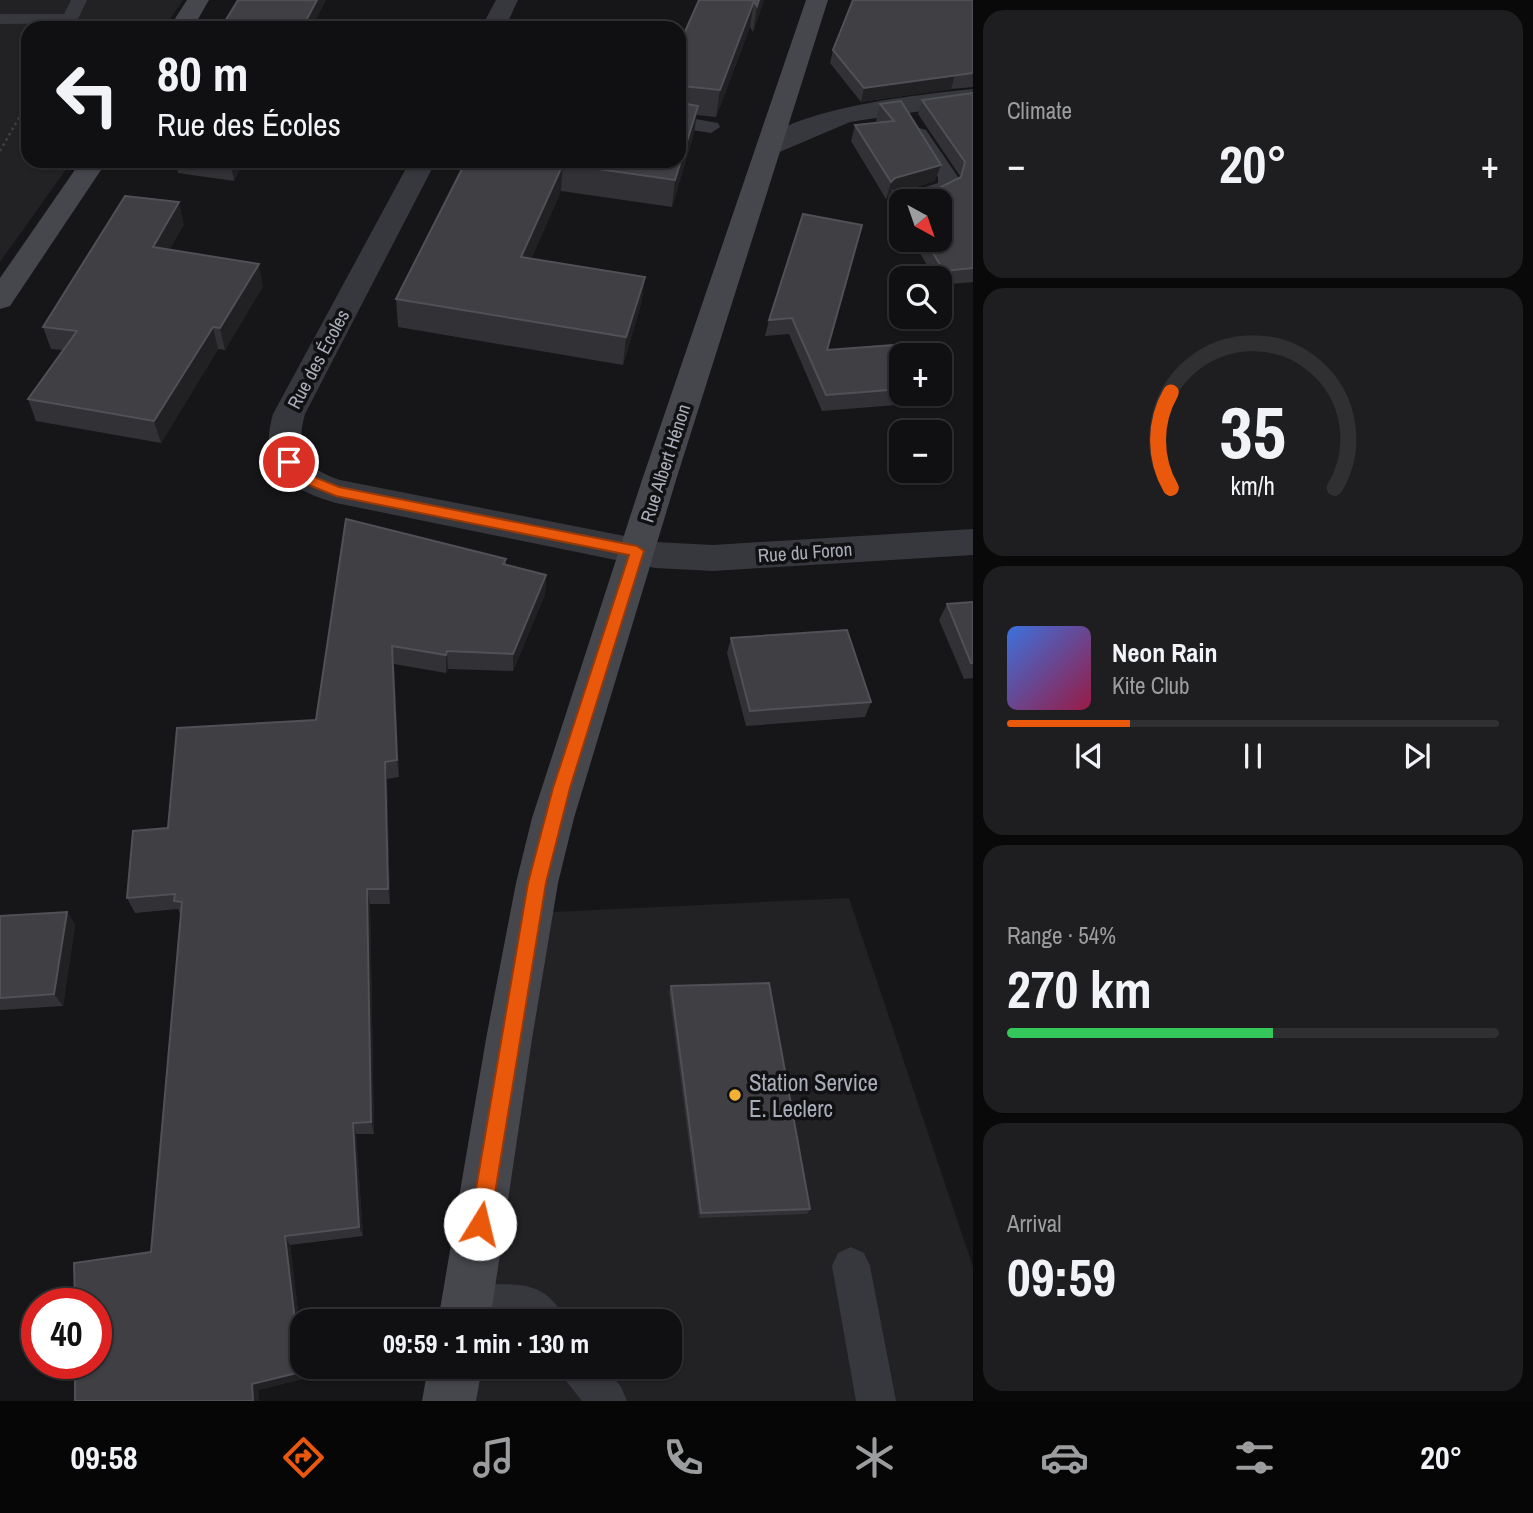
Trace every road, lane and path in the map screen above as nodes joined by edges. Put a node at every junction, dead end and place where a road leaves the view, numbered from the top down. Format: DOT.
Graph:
graph roads {
  1 [pos="79,0"];
  2 [pos="198,0"];
  3 [pos="508,0"];
  4 [pos="817,0"];
  5 [pos="0,19"];
  6 [pos="185,21"];
  7 [pos="497,21"];
  8 [pos="787,92"];
  9 [pos="973,96"];
  10 [pos="900,105"];
  11 [pos="21,114"];
  12 [pos="842,114"];
  13 [pos="686,123"];
  14 [pos="711,127"];
  15 [pos="768,149"];
  16 [pos="0,151"];
  17 [pos="89,168"];
  18 [pos="418,168"];
  19 [pos="941,189"];
  20 [pos="0,300"];
  21 [pos="973,542"];
  22 [pos="637,551"];
  23 [pos="851,1266"];
  24 [pos="467,1309"];
  25 [pos="453,1379"];
  26 [pos="467,1379"];
  27 [pos="590,1379"];
  28 [pos="449,1401"];
  29 [pos="466,1401"];
  30 [pos="607,1401"];
  31 [pos="876,1401"];
  1 -- 5 [label="lane"];
  2 -- 6 [label="street"];
  3 -- 7 [label="street"];
  4 -- 8 [label="street, Rue Albert Hénon"];
  8 -- 12 [label="street"];
  8 -- 15 [label="street, Rue Albert Hénon"];
  9 -- 10 [label="street"];
  10 -- 12 [label="street"];
  10 -- 19 [label="lane"];
  11 -- 16 [label="path"];
  12 -- 15 [label="street"];
  13 -- 14 [label="lane"];
  15 -- 22 [label="street, Rue Albert Hénon"];
  17 -- 20 [label="street"];
  18 -- 22 [label="street, Rue des Écoles"];
  21 -- 22 [label="street, Rue du Foron"];
  22 -- 24 [label="street, Rue Albert Hénon"];
  23 -- 31 [label="lane"];
  25 -- 28 [label="street"];
  26 -- 29 [label="street"];
  27 -- 30 [label="lane"];
}
